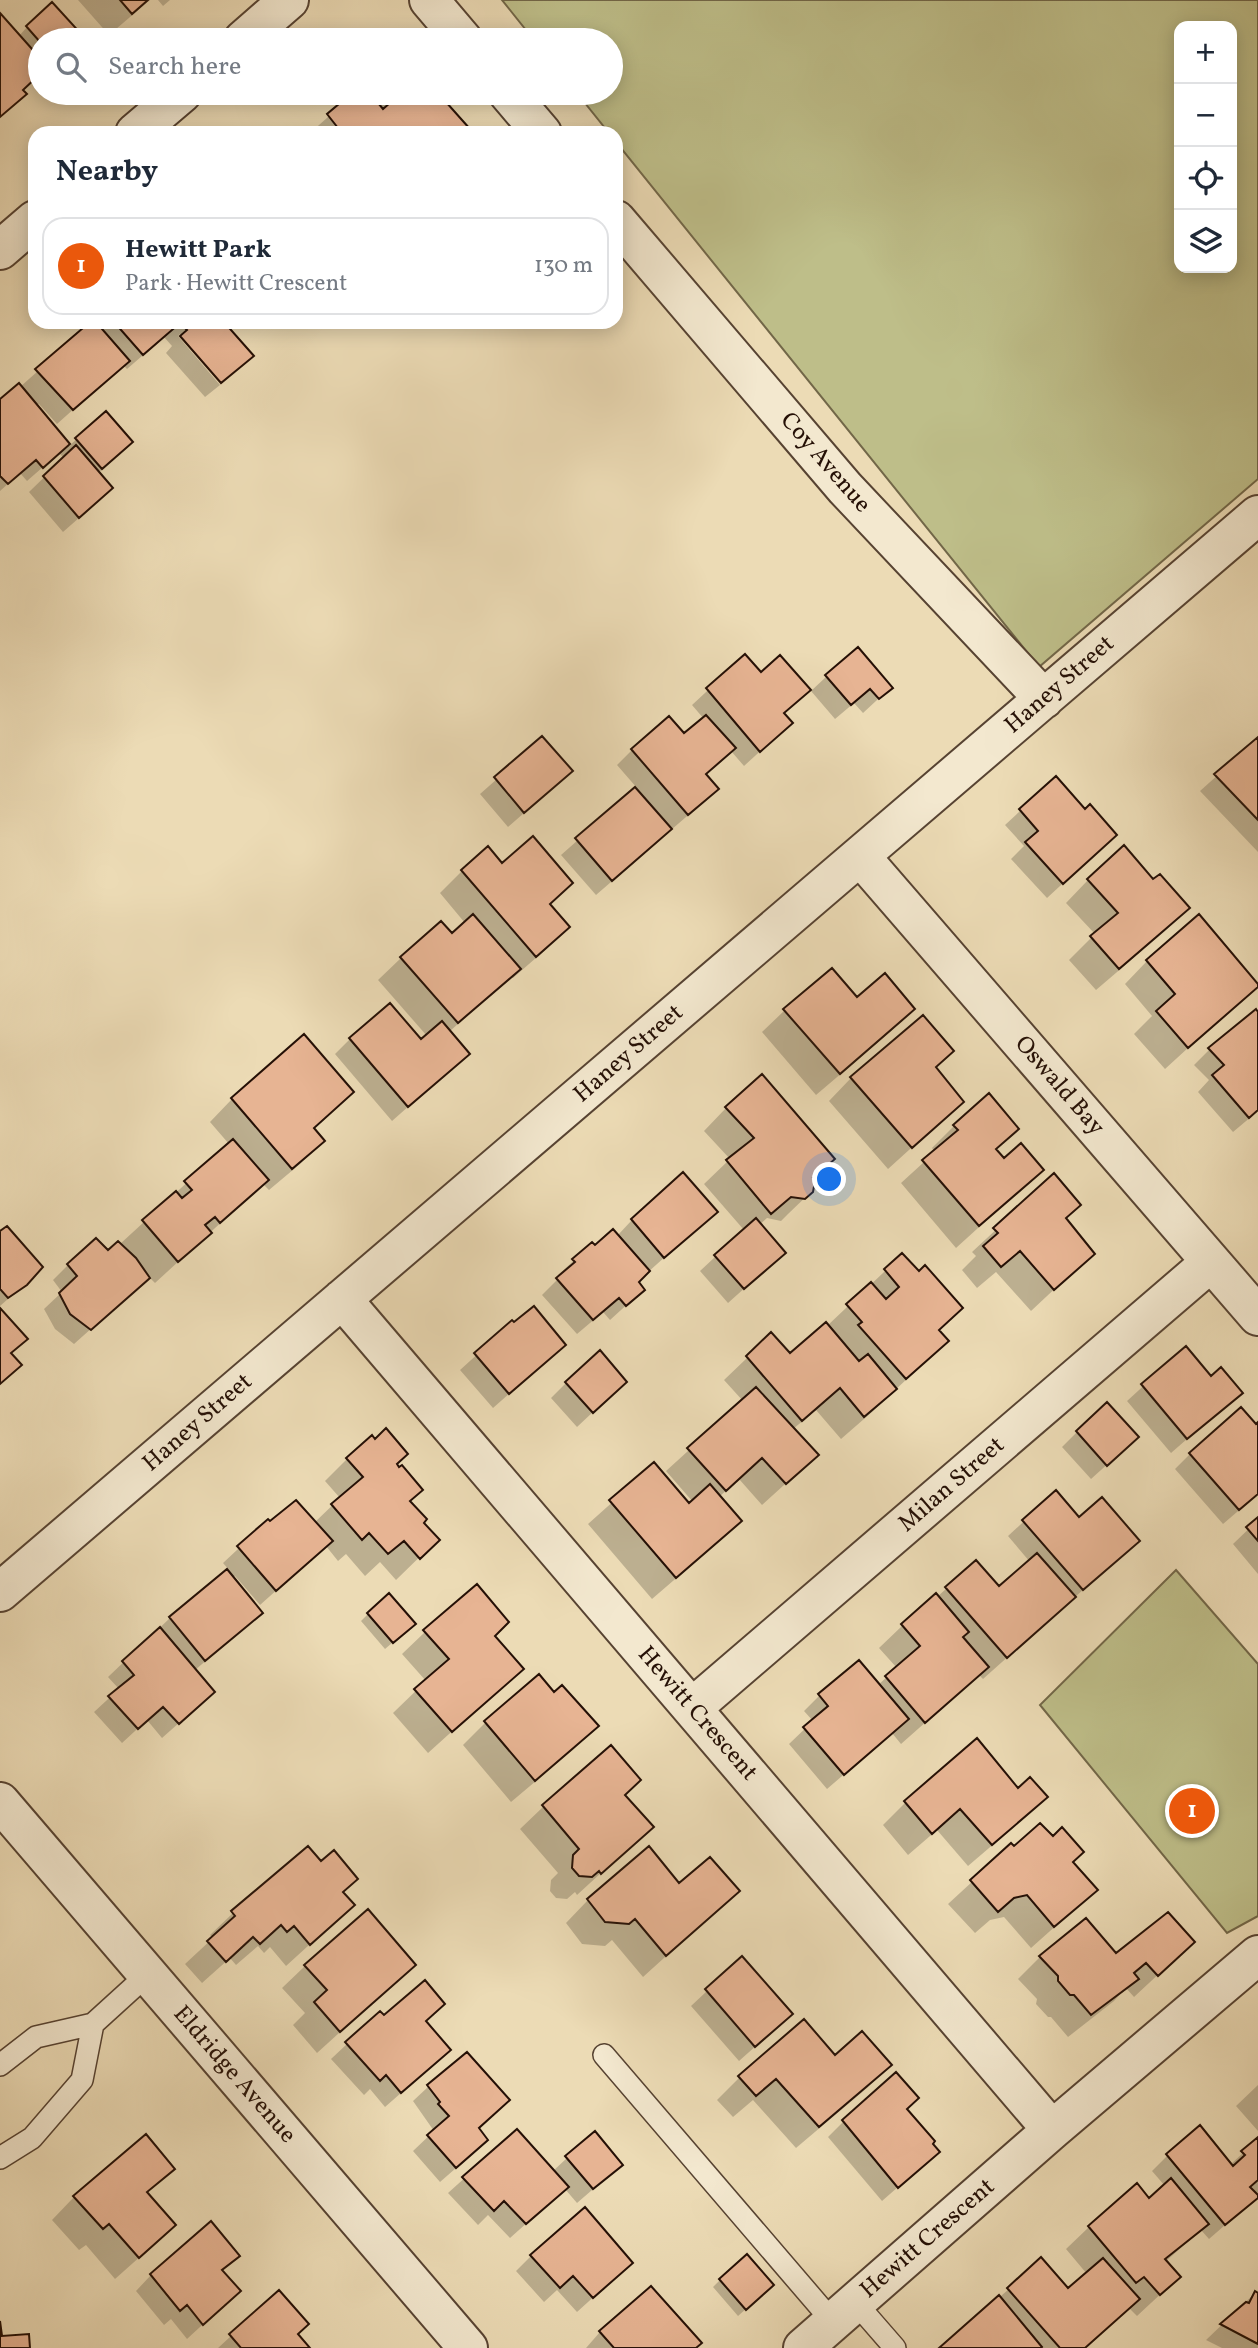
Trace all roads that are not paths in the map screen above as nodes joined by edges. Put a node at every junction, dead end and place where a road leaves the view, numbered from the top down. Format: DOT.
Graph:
graph roads {
  1 [pos="289,0"];
  2 [pos="429,0"];
  3 [pos="257,28"];
  4 [pos="453,28"];
  5 [pos="168,105"];
  6 [pos="518,105"];
  7 [pos="143,126"];
  8 [pos="536,126"];
  9 [pos="28,226"];
  10 [pos="623,228"];
  11 [pos="0,250"];
  12 [pos="1258,515"];
  13 [pos="1044,699"];
  14 [pos="860,856"];
  15 [pos="1211,1262"];
  16 [pos="342,1299"];
  17 [pos="1258,1315"];
  18 [pos="0,1592"];
  19 [pos="692,1708"];
  20 [pos="0,1802"];
  21 [pos="1258,1955"];
  22 [pos="148,1974"];
  23 [pos="93,2024"];
  24 [pos="604,2055"];
  25 [pos="0,2065"];
  26 [pos="1052,2130"];
  27 [pos="0,2158"];
  28 [pos="844,2312"];
  29 [pos="468,2348"];
  30 [pos="803,2348"];
  31 [pos="895,2348"];
  1 -- 3 [label="street"];
  2 -- 4 [label="street"];
  5 -- 7 [label="street"];
  6 -- 8 [label="street"];
  9 -- 11 [label="street"];
  10 -- 13 [label="street, Coy Avenue"];
  12 -- 13 [label="street, Haney Street"];
  13 -- 14 [label="street, Haney Street"];
  14 -- 15 [label="street, Oswald Bay"];
  14 -- 16 [label="street, Haney Street"];
  15 -- 17 [label="street, Oswald Bay"];
  15 -- 19 [label="street, Milan Street"];
  16 -- 18 [label="street, Haney Street"];
  16 -- 19 [label="street, Hewitt Crescent"];
  19 -- 26 [label="street, Hewitt Crescent"];
  20 -- 22 [label="street, Eldridge Avenue"];
  21 -- 26 [label="street, Hewitt Crescent"];
  22 -- 23 [label="lane"];
  22 -- 29 [label="street, Eldridge Avenue"];
  23 -- 25 [label="lane"];
  23 -- 27 [label="lane"];
  24 -- 28 [label="lane"];
  26 -- 28 [label="street, Hewitt Crescent"];
  28 -- 30 [label="street, Hewitt Crescent"];
  28 -- 31 [label="lane"];
}
